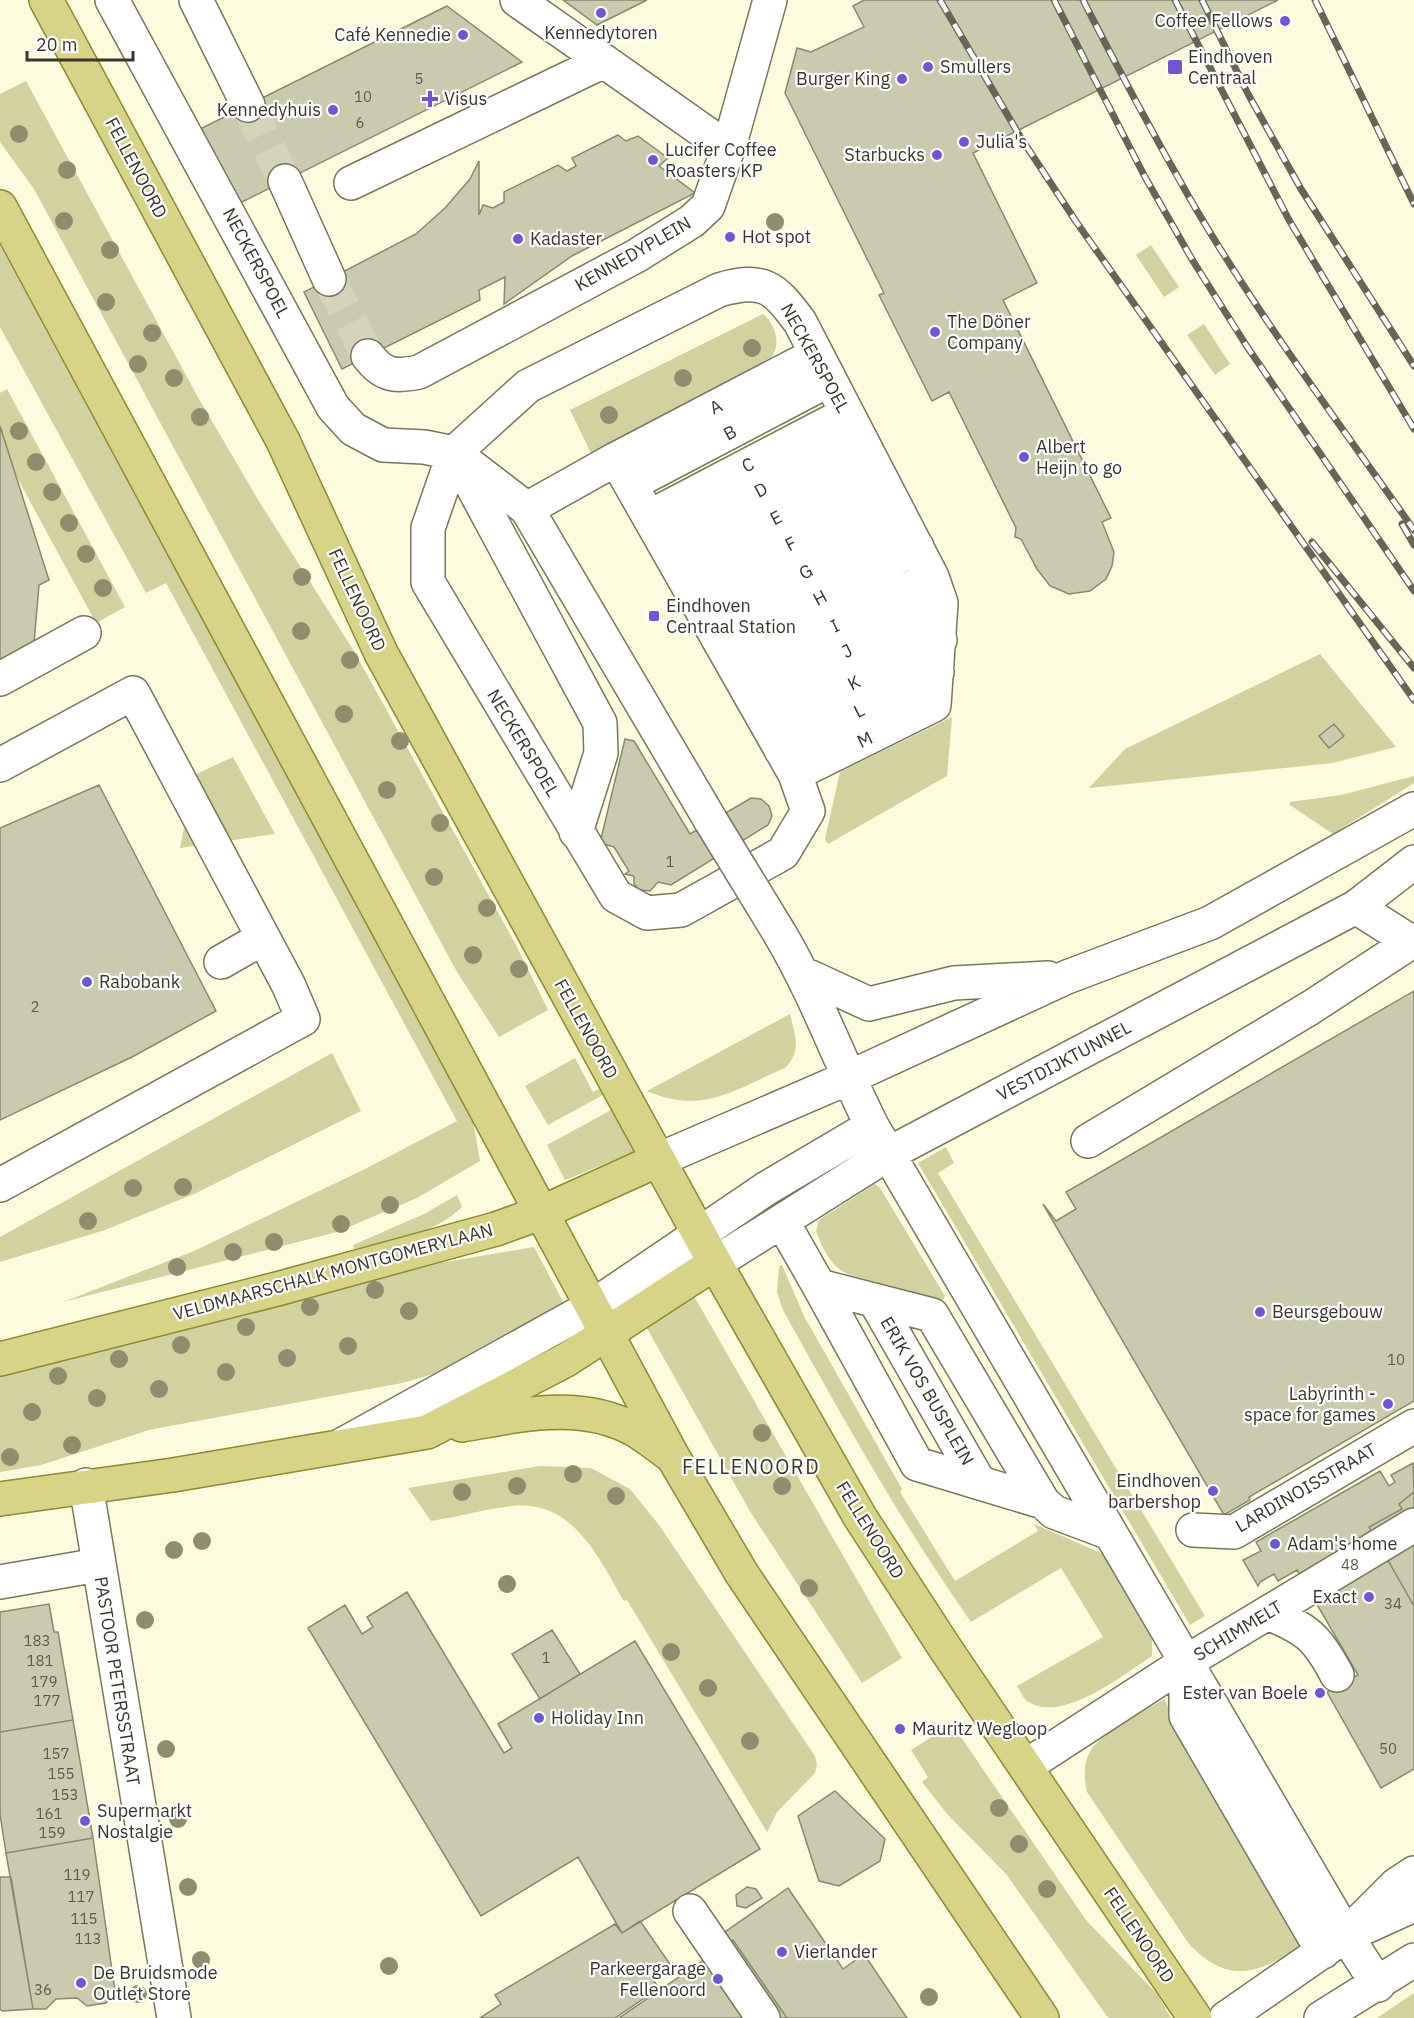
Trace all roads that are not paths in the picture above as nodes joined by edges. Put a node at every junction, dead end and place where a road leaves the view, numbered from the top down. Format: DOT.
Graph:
graph roads {
  1 [pos="46,0"];
  2 [pos="112,0"];
  3 [pos="196,0"];
  4 [pos="517,0"];
  5 [pos="770,0"];
  6 [pos="604,61"];
  7 [pos="248,105"];
  8 [pos="713,138"];
  9 [pos="285,181"];
  10 [pos="351,183"];
  11 [pos="0,207"];
  12 [pos="329,279"];
  13 [pos="368,356"];
  14 [pos="822,367"];
  15 [pos="853,426"];
  16 [pos="454,453"];
  17 [pos="623,472"];
  18 [pos="895,507"];
  19 [pos="527,509"];
  20 [pos="656,529"];
  21 [pos="936,590"];
  22 [pos="84,633"];
  23 [pos="938,656"];
  24 [pos="738,673"];
  25 [pos="0,679"];
  26 [pos="934,705"];
  27 [pos="0,765"];
  28 [pos="1414,809"];
  29 [pos="576,832"];
  30 [pos="1414,862"];
  31 [pos="1356,907"];
  32 [pos="262,938"];
  33 [pos="1412,941"];
  34 [pos="221,962"];
  35 [pos="804,974"];
  36 [pos="1067,977"];
  37 [pos="848,1078"];
  38 [pos="872,1126"];
  39 [pos="1088,1141"];
  40 [pos="888,1154"];
  41 [pos="658,1160"];
  42 [pos="0,1185"];
  43 [pos="543,1212"];
  44 [pos="782,1221"];
  45 [pos="700,1234"];
  46 [pos="715,1263"];
  47 [pos="819,1286"];
  48 [pos="874,1300"];
  49 [pos="593,1306"];
  50 [pos="608,1334"];
  51 [pos="0,1359"];
  52 [pos="1414,1426"];
  53 [pos="431,1430"];
  54 [pos="341,1445"];
  55 [pos="673,1457"];
  56 [pos="979,1482"];
  57 [pos="86,1485"];
  58 [pos="0,1499"];
  59 [pos="1043,1502"];
  60 [pos="1414,1525"];
  61 [pos="1193,1530"];
  62 [pos="1110,1533"];
  63 [pos="98,1565"];
  64 [pos="0,1582"];
  65 [pos="1268,1613"];
  66 [pos="1186,1662"];
  67 [pos="1337,1675"];
  68 [pos="1026,1766"];
  69 [pos="1414,1873"];
  70 [pos="1414,1905"];
  71 [pos="690,1911"];
  72 [pos="1334,1944"];
  73 [pos="1414,1960"];
  74 [pos="1378,1985"];
  75 [pos="174,2018"];
  76 [pos="763,2018"];
  77 [pos="1042,2018"];
  78 [pos="1195,2018"];
  79 [pos="1226,2018"];
  80 [pos="1320,2018"];
  1 -- 41 [label="main road, FELLENOORD"];
  2 -- 16 [label="street, NECKERSPOEL"];
  3 -- 7 [label="street"];
  4 -- 6 [label="street"];
  5 -- 13 [label="street, KENNEDYPLEIN"];
  6 -- 8 [label="street"];
  6 -- 10 [label="street"];
  9 -- 12 [label="street"];
  11 -- 43 [label="main road"];
  14 -- 15 [label="street, NECKERSPOEL"];
  14 -- 16 [label="street, NECKERSPOEL"];
  14 -- 17 [label="street, A"];
  15 -- 18 [label="street, NECKERSPOEL"];
  15 -- 20 [label="street, D"];
  16 -- 19 [label="street, NECKERSPOEL"];
  16 -- 29 [label="street, NECKERSPOEL"];
  16 -- 29 [label="street, NECKERSPOEL"];
  17 -- 19 [label="street"];
  17 -- 20 [label="street, NECKERSPOEL"];
  18 -- 21 [label="street, NECKERSPOEL"];
  18 -- 24 [label="street, G"];
  18 -- 24 [label="street, E"];
  19 -- 35 [label="street, NECKERSPOEL, bridge"];
  20 -- 24 [label="street, NECKERSPOEL"];
  21 -- 23 [label="street, NECKERSPOEL"];
  21 -- 24 [label="street, I"];
  22 -- 25 [label="street"];
  23 -- 24 [label="street, L"];
  23 -- 26 [label="street, NECKERSPOEL"];
  24 -- 26 [label="street, M"];
  24 -- 29 [label="street, NECKERSPOEL"];
  27 -- 32 [label="street"];
  28 -- 36 [label="street"];
  30 -- 31 [label="street, VESTDIJKTUNNEL"];
  31 -- 33 [label="street"];
  31 -- 40 [label="street, VESTDIJKTUNNEL"];
  32 -- 34 [label="street"];
  32 -- 42 [label="street"];
  33 -- 39 [label="street"];
  35 -- 36 [label="street"];
  35 -- 37 [label="street, NECKERSPOEL"];
  36 -- 37 [label="street"];
  37 -- 38 [label="street, NECKERSPOEL"];
  37 -- 41 [label="street"];
  38 -- 40 [label="street, NECKERSPOEL"];
  38 -- 45 [label="street"];
  40 -- 44 [label="street, VESTDIJKTUNNEL"];
  40 -- 62 [label="street"];
  41 -- 43 [label="main road, VELDMAARSCHALK MONTGOMERYLAAN"];
  41 -- 45 [label="main road, FELLENOORD"];
  43 -- 49 [label="main road"];
  43 -- 51 [label="main road, VELDMAARSCHALK MONTGOMERYLAAN"];
  44 -- 46 [label="street, VESTDIJKTUNNEL"];
  44 -- 47 [label="street"];
  45 -- 46 [label="main road, FELLENOORD"];
  45 -- 49 [label="street"];
  46 -- 50 [label="main road"];
  46 -- 68 [label="main road, FELLENOORD"];
  47 -- 48 [label="street"];
  47 -- 56 [label="street"];
  48 -- 56 [label="street, ERIK VOS BUSPLEIN"];
  48 -- 59 [label="street"];
  49 -- 50 [label="main road"];
  49 -- 54 [label="street"];
  50 -- 53 [label="main road"];
  50 -- 55 [label="main road"];
  52 -- 61 [label="street, LARDINOISSTRAAT"];
  53 -- 54 [label="main road"];
  53 -- 55 [label="main road"];
  54 -- 57 [label="main road"];
  55 -- 77 [label="main road"];
  56 -- 59 [label="street"];
  57 -- 58 [label="main road"];
  57 -- 63 [label="street, PASTOOR PETERSSTRAAT"];
  59 -- 62 [label="street"];
  60 -- 65 [label="street, SCHIMMELT"];
  62 -- 66 [label="street"];
  63 -- 64 [label="street"];
  63 -- 75 [label="street, PASTOOR PETERSSTRAAT"];
  65 -- 66 [label="street, SCHIMMELT"];
  65 -- 67 [label="street"];
  66 -- 68 [label="street, SCHIMMELT"];
  66 -- 72 [label="street"];
  68 -- 78 [label="main road, FELLENOORD"];
  69 -- 72 [label="street"];
  70 -- 72 [label="street"];
  71 -- 76 [label="street"];
  72 -- 74 [label="street"];
  72 -- 79 [label="street"];
  73 -- 74 [label="street"];
  74 -- 80 [label="street"];
}
